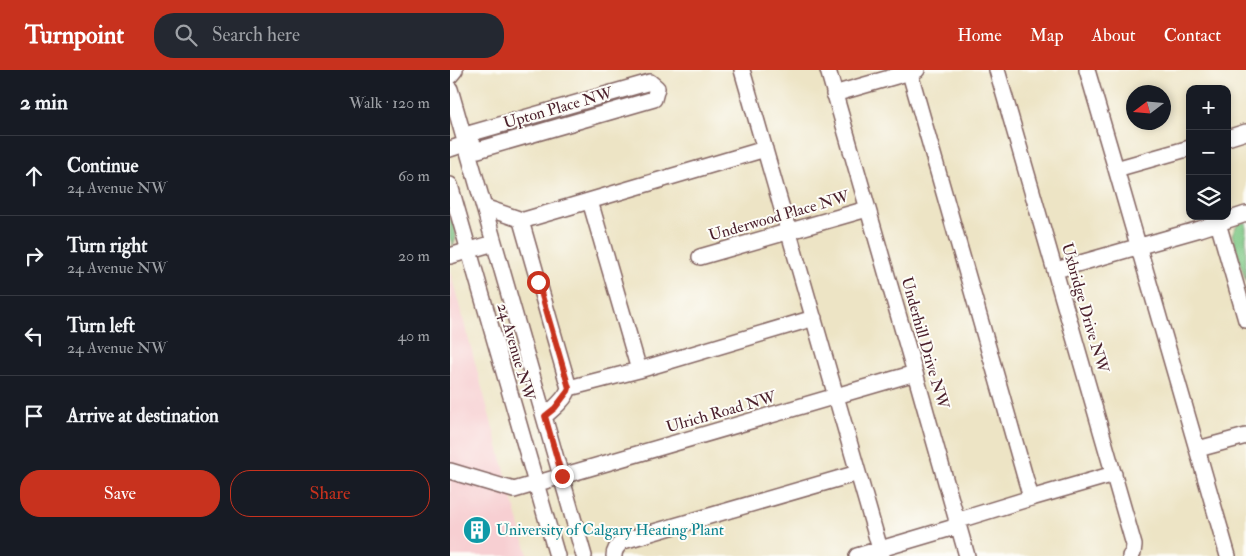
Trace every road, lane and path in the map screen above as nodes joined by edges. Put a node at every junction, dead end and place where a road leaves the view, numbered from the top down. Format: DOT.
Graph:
graph roads {
  1 [pos="455,70"];
  2 [pos="742,70"];
  3 [pos="828,70"];
  4 [pos="997,70"];
  5 [pos="1087,70"];
  6 [pos="912,71"];
  7 [pos="450,76"];
  8 [pos="450,89"];
  9 [pos="834,94"];
  10 [pos="1246,132"];
  11 [pos="1231,137"];
  12 [pos="468,143"];
  13 [pos="450,149"];
  14 [pos="765,149"];
  15 [pos="1186,149"];
  16 [pos="1116,169"];
  17 [pos="450,186"];
  18 [pos="590,201"];
  19 [pos="484,207"];
  20 [pos="867,209"];
  21 [pos="1246,214"];
  22 [pos="521,221"];
  23 [pos="1218,223"];
  24 [pos="788,232"];
  25 [pos="494,243"];
  26 [pos="1138,246"];
  27 [pos="469,250"];
  28 [pos="450,256"];
  29 [pos="700,258"];
  30 [pos="1056,270"];
  31 [pos="814,318"];
  32 [pos="1246,320"];
  33 [pos="639,370"];
  34 [pos="915,373"];
  35 [pos="569,388"];
  36 [pos="837,396"];
  37 [pos="545,416"];
  38 [pos="1246,436"];
  39 [pos="1198,449"];
  40 [pos="450,471"];
  41 [pos="858,473"];
  42 [pos="1114,474"];
  43 [pos="562,476"];
  44 [pos="536,484"];
  45 [pos="1031,498"];
  46 [pos="957,523"];
  47 [pos="881,553"];
  48 [pos="557,556"];
  49 [pos="584,556"];
  50 [pos="614,556"];
  51 [pos="857,556"];
  52 [pos="967,556"];
  53 [pos="1130,556"];
  54 [pos="1228,556"];
  1 -- 7 [label="street"];
  2 -- 14 [label="street"];
  3 -- 9 [label="street, Underhill Drive NW"];
  4 -- 30 [label="street, Uxbridge Drive NW"];
  5 -- 16 [label="street"];
  6 -- 9 [label="street"];
  6 -- 45 [label="street"];
  8 -- 12 [label="street, 24 Avenue NW"];
  9 -- 20 [label="street, Underhill Drive NW"];
  10 -- 11 [label="street"];
  12 -- 12 [label="street, Upton Place NW"];
  12 -- 13 [label="street"];
  12 -- 19 [label="street, 24 Avenue NW"];
  14 -- 18 [label="street"];
  14 -- 24 [label="street"];
  15 -- 16 [label="street"];
  16 -- 26 [label="street"];
  17 -- 27 [label="street, 24 Avenue NW"];
  18 -- 22 [label="street"];
  18 -- 33 [label="street"];
  19 -- 22 [label="street"];
  19 -- 25 [label="street, 24 Avenue NW"];
  20 -- 24 [label="street, Underwood Place NW"];
  20 -- 34 [label="street, Underhill Drive NW"];
  21 -- 23 [label="street"];
  22 -- 35 [label="street"];
  23 -- 26 [label="street"];
  23 -- 32 [label="street"];
  24 -- 29 [label="street, Underwood Place NW"];
  24 -- 31 [label="street"];
  25 -- 27 [label="street"];
  25 -- 37 [label="street, 24 Avenue NW"];
  26 -- 30 [label="street"];
  26 -- 39 [label="street"];
  27 -- 28 [label="street"];
  27 -- 44 [label="street, 24 Avenue NW"];
  30 -- 42 [label="street, Uxbridge Drive NW"];
  31 -- 33 [label="street"];
  31 -- 36 [label="street"];
  33 -- 35 [label="street"];
  34 -- 36 [label="street, Ulrich Road NW"];
  34 -- 46 [label="street, Underhill Drive NW"];
  35 -- 37 [label="street, 24 Avenue NW"];
  36 -- 41 [label="street"];
  36 -- 43 [label="street, Ulrich Road NW"];
  37 -- 43 [label="street, 24 Avenue NW"];
  38 -- 39 [label="street"];
  39 -- 54 [label="street"];
  40 -- 44 [label="street, Ulrich Road NW"];
  41 -- 47 [label="street"];
  41 -- 50 [label="street"];
  42 -- 45 [label="street"];
  42 -- 53 [label="street, Uxbridge Drive NW"];
  43 -- 44 [label="street, Ulrich Road NW"];
  43 -- 49 [label="street, 24 Avenue NW"];
  44 -- 48 [label="street, 24 Avenue NW"];
  45 -- 46 [label="street"];
  46 -- 47 [label="street"];
  46 -- 52 [label="street"];
  47 -- 51 [label="street"];
}
